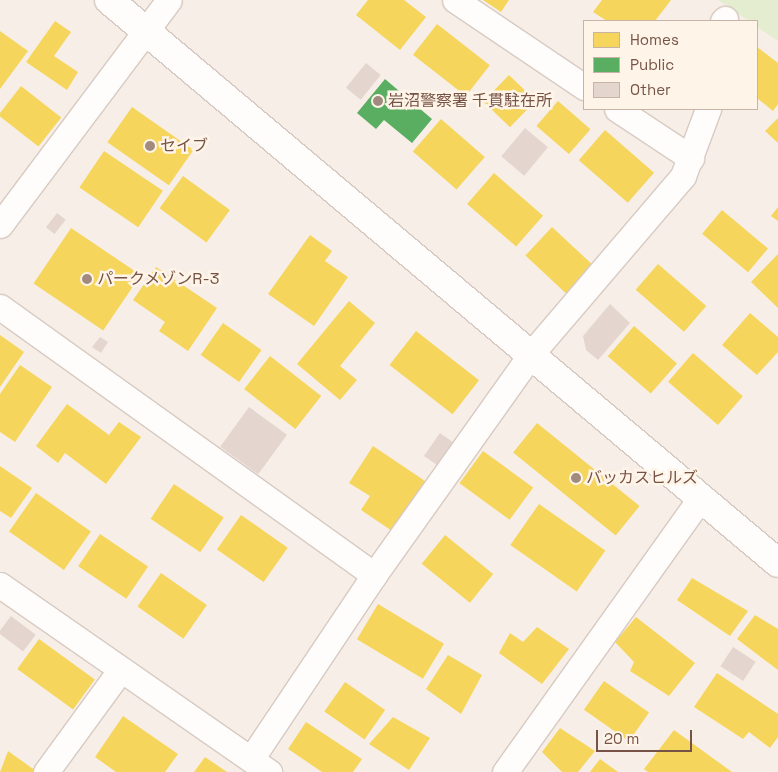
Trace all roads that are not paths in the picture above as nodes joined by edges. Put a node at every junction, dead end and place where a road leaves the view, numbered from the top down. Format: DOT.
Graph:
graph roads {
  1 [pos="109,0"];
  2 [pos="168,0"];
  3 [pos="455,0"];
  4 [pos="144,29"];
  5 [pos="583,86"];
  6 [pos="619,110"];
  7 [pos="708,110"];
  8 [pos="691,158"];
  9 [pos="0,225"];
  10 [pos="0,307"];
  11 [pos="532,354"];
  12 [pos="701,497"];
  13 [pos="778,563"];
  14 [pos="374,575"];
  15 [pos="0,585"];
  16 [pos="120,672"];
  17 [pos="260,765"];
  18 [pos="46,772"];
  19 [pos="505,772"];
  1 -- 4 [label="street"];
  2 -- 4 [label="street"];
  3 -- 5 [label="street"];
  4 -- 9 [label="street"];
  4 -- 11 [label="street"];
  6 -- 8 [label="street"];
  7 -- 8 [label="street"];
  8 -- 11 [label="street"];
  10 -- 14 [label="street"];
  11 -- 12 [label="street"];
  11 -- 14 [label="street"];
  12 -- 13 [label="street"];
  12 -- 19 [label="street"];
  14 -- 17 [label="street"];
  15 -- 16 [label="street"];
  16 -- 17 [label="street"];
  16 -- 18 [label="street"];
}
